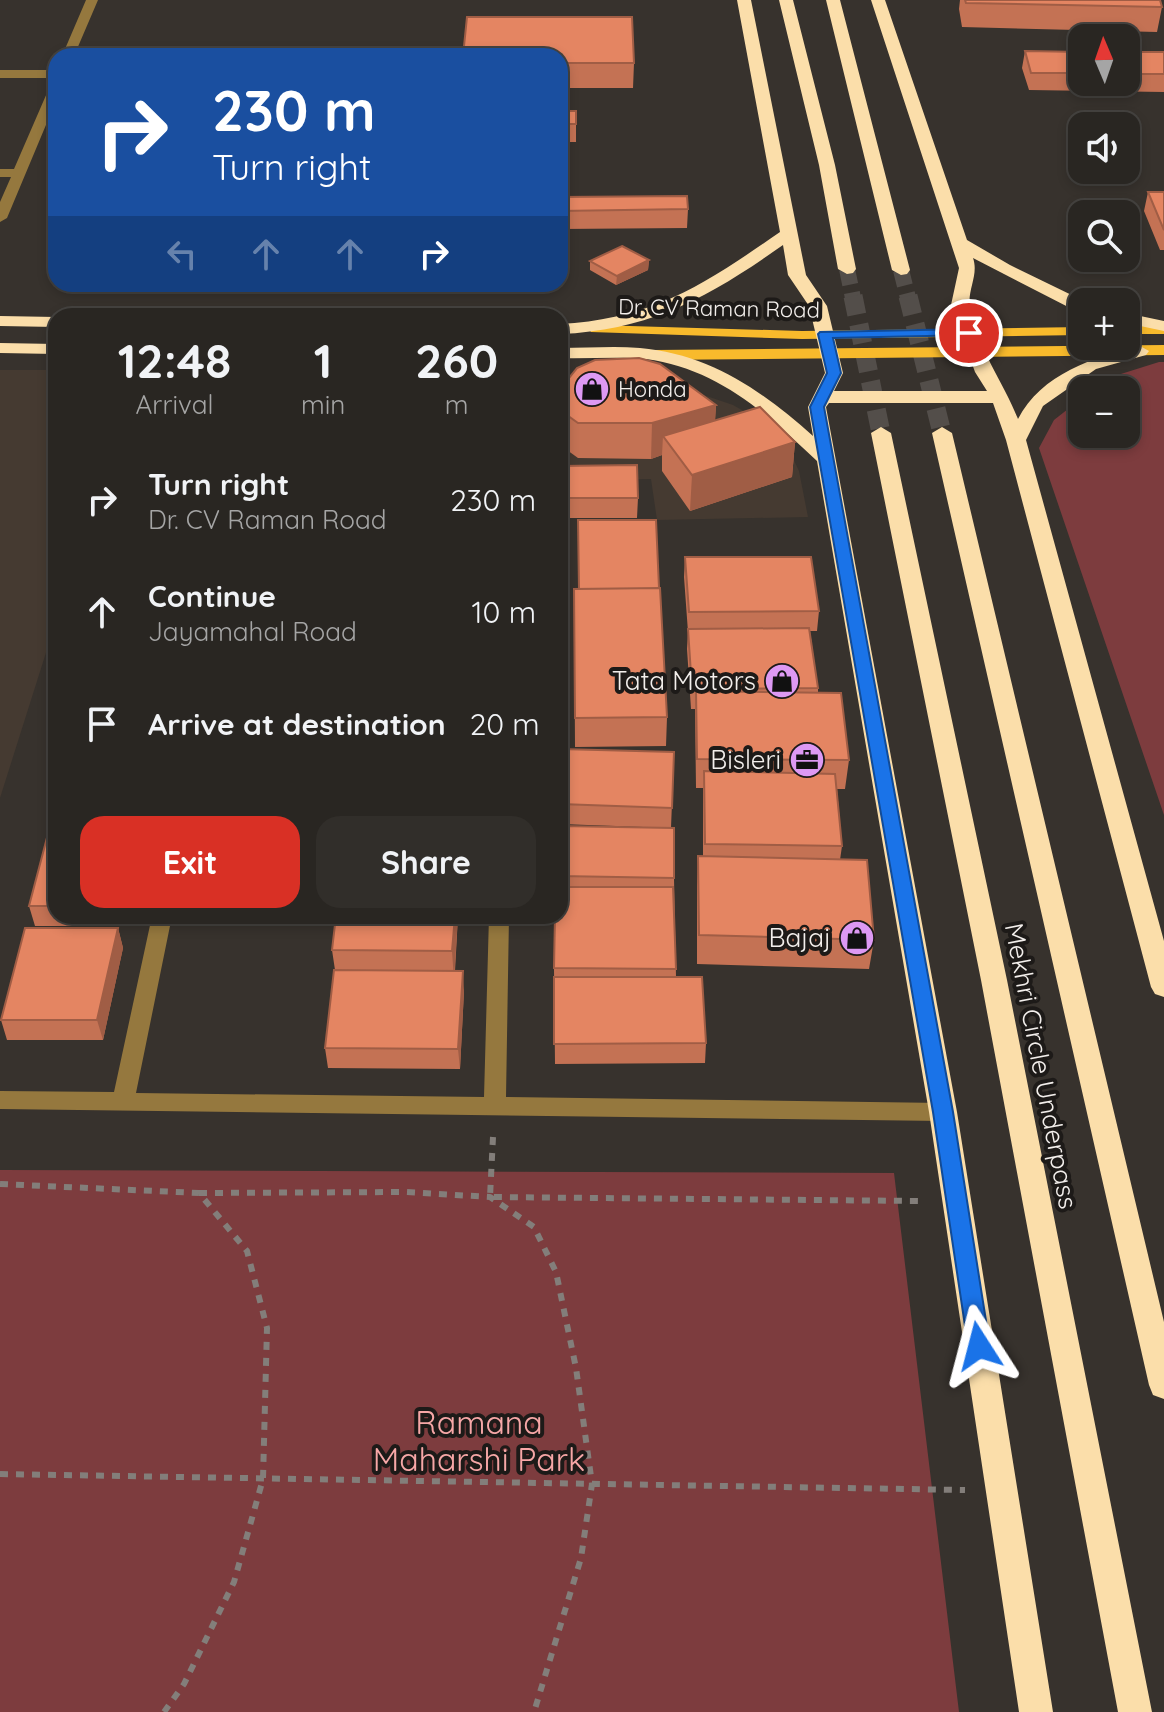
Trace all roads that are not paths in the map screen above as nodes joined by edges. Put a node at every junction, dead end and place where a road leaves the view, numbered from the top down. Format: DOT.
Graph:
graph roads {
  1 [pos="92,0"];
  2 [pos="744,0"];
  3 [pos="786,0"];
  4 [pos="833,0"];
  5 [pos="878,0"];
  6 [pos="71,48"];
  7 [pos="0,74"];
  8 [pos="48,74"];
  9 [pos="48,105"];
  10 [pos="0,173"];
  11 [pos="19,173"];
  12 [pos="0,218"];
  13 [pos="788,234"];
  14 [pos="959,242"];
  15 [pos="847,269"];
  16 [pos="901,270"];
  17 [pos="1068,300"];
  18 [pos="0,321"];
  19 [pos="48,322"];
  20 [pos="1140,322"];
  21 [pos="1164,328"];
  22 [pos="568,329"];
  23 [pos="596,329"];
  24 [pos="1140,329"];
  25 [pos="1068,331"];
  26 [pos="969,333"];
  27 [pos="825,334"];
  28 [pos="0,348"];
  29 [pos="48,349"];
  30 [pos="1164,350"];
  31 [pos="1140,351"];
  32 [pos="1068,352"];
  33 [pos="568,353"];
  34 [pos="977,354"];
  35 [pos="653,355"];
  36 [pos="830,355"];
  37 [pos="1108,360"];
  38 [pos="822,397"];
  39 [pos="1000,397"];
  40 [pos="881,433"];
  41 [pos="942,433"];
  42 [pos="1016,440"];
  43 [pos="826,459"];
  44 [pos="160,924"];
  45 [pos="499,924"];
  46 [pos="1164,987"];
  47 [pos="0,1100"];
  48 [pos="123,1101"];
  49 [pos="495,1105"];
  50 [pos="943,1112"];
  51 [pos="1164,1385"];
  52 [pos="1036,1712"];
  53 [pos="1135,1712"];
  1 -- 6 [label="street"];
  2 -- 13 [label="highway"];
  3 -- 15 [label="highway"];
  4 -- 16 [label="highway"];
  5 -- 14 [label="highway"];
  7 -- 8 [label="street"];
  9 -- 11 [label="street"];
  10 -- 11 [label="street"];
  11 -- 12 [label="street"];
  13 -- 23 [label="highway"];
  13 -- 27 [label="highway"];
  14 -- 17 [label="highway"];
  14 -- 26 [label="highway"];
  18 -- 19 [label="highway"];
  20 -- 21 [label="highway"];
  21 -- 24 [label="main road"];
  22 -- 23 [label="highway, Dr. CV Raman Road"];
  23 -- 27 [label="main road, Dr. CV Raman Road"];
  25 -- 26 [label="main road, Dr. CV Raman Road"];
  26 -- 27 [label="main road, Dr. CV Raman Road"];
  26 -- 34 [label="highway"];
  27 -- 36 [label="highway"];
  28 -- 29 [label="highway"];
  30 -- 31 [label="main road, Dr. CV Raman Road"];
  32 -- 34 [label="main road, Dr. CV Raman Road"];
  33 -- 35 [label="highway, Dr. CV Raman Road"];
  34 -- 36 [label="main road, Dr. CV Raman Road"];
  34 -- 39 [label="highway"];
  35 -- 36 [label="main road, Dr. CV Raman Road"];
  35 -- 43 [label="highway"];
  36 -- 38 [label="highway"];
  37 -- 42 [label="highway"];
  38 -- 39 [label="highway"];
  38 -- 43 [label="highway"];
  39 -- 42 [label="highway"];
  40 -- 53 [label="highway, Mekhri Circle Underpass"];
  41 -- 51 [label="highway, Mekhri Circle Underpass"];
  42 -- 46 [label="highway"];
  43 -- 50 [label="highway"];
  44 -- 48 [label="street"];
  45 -- 49 [label="street"];
  47 -- 48 [label="street"];
  48 -- 49 [label="street"];
  49 -- 50 [label="street"];
  50 -- 52 [label="highway"];
}
